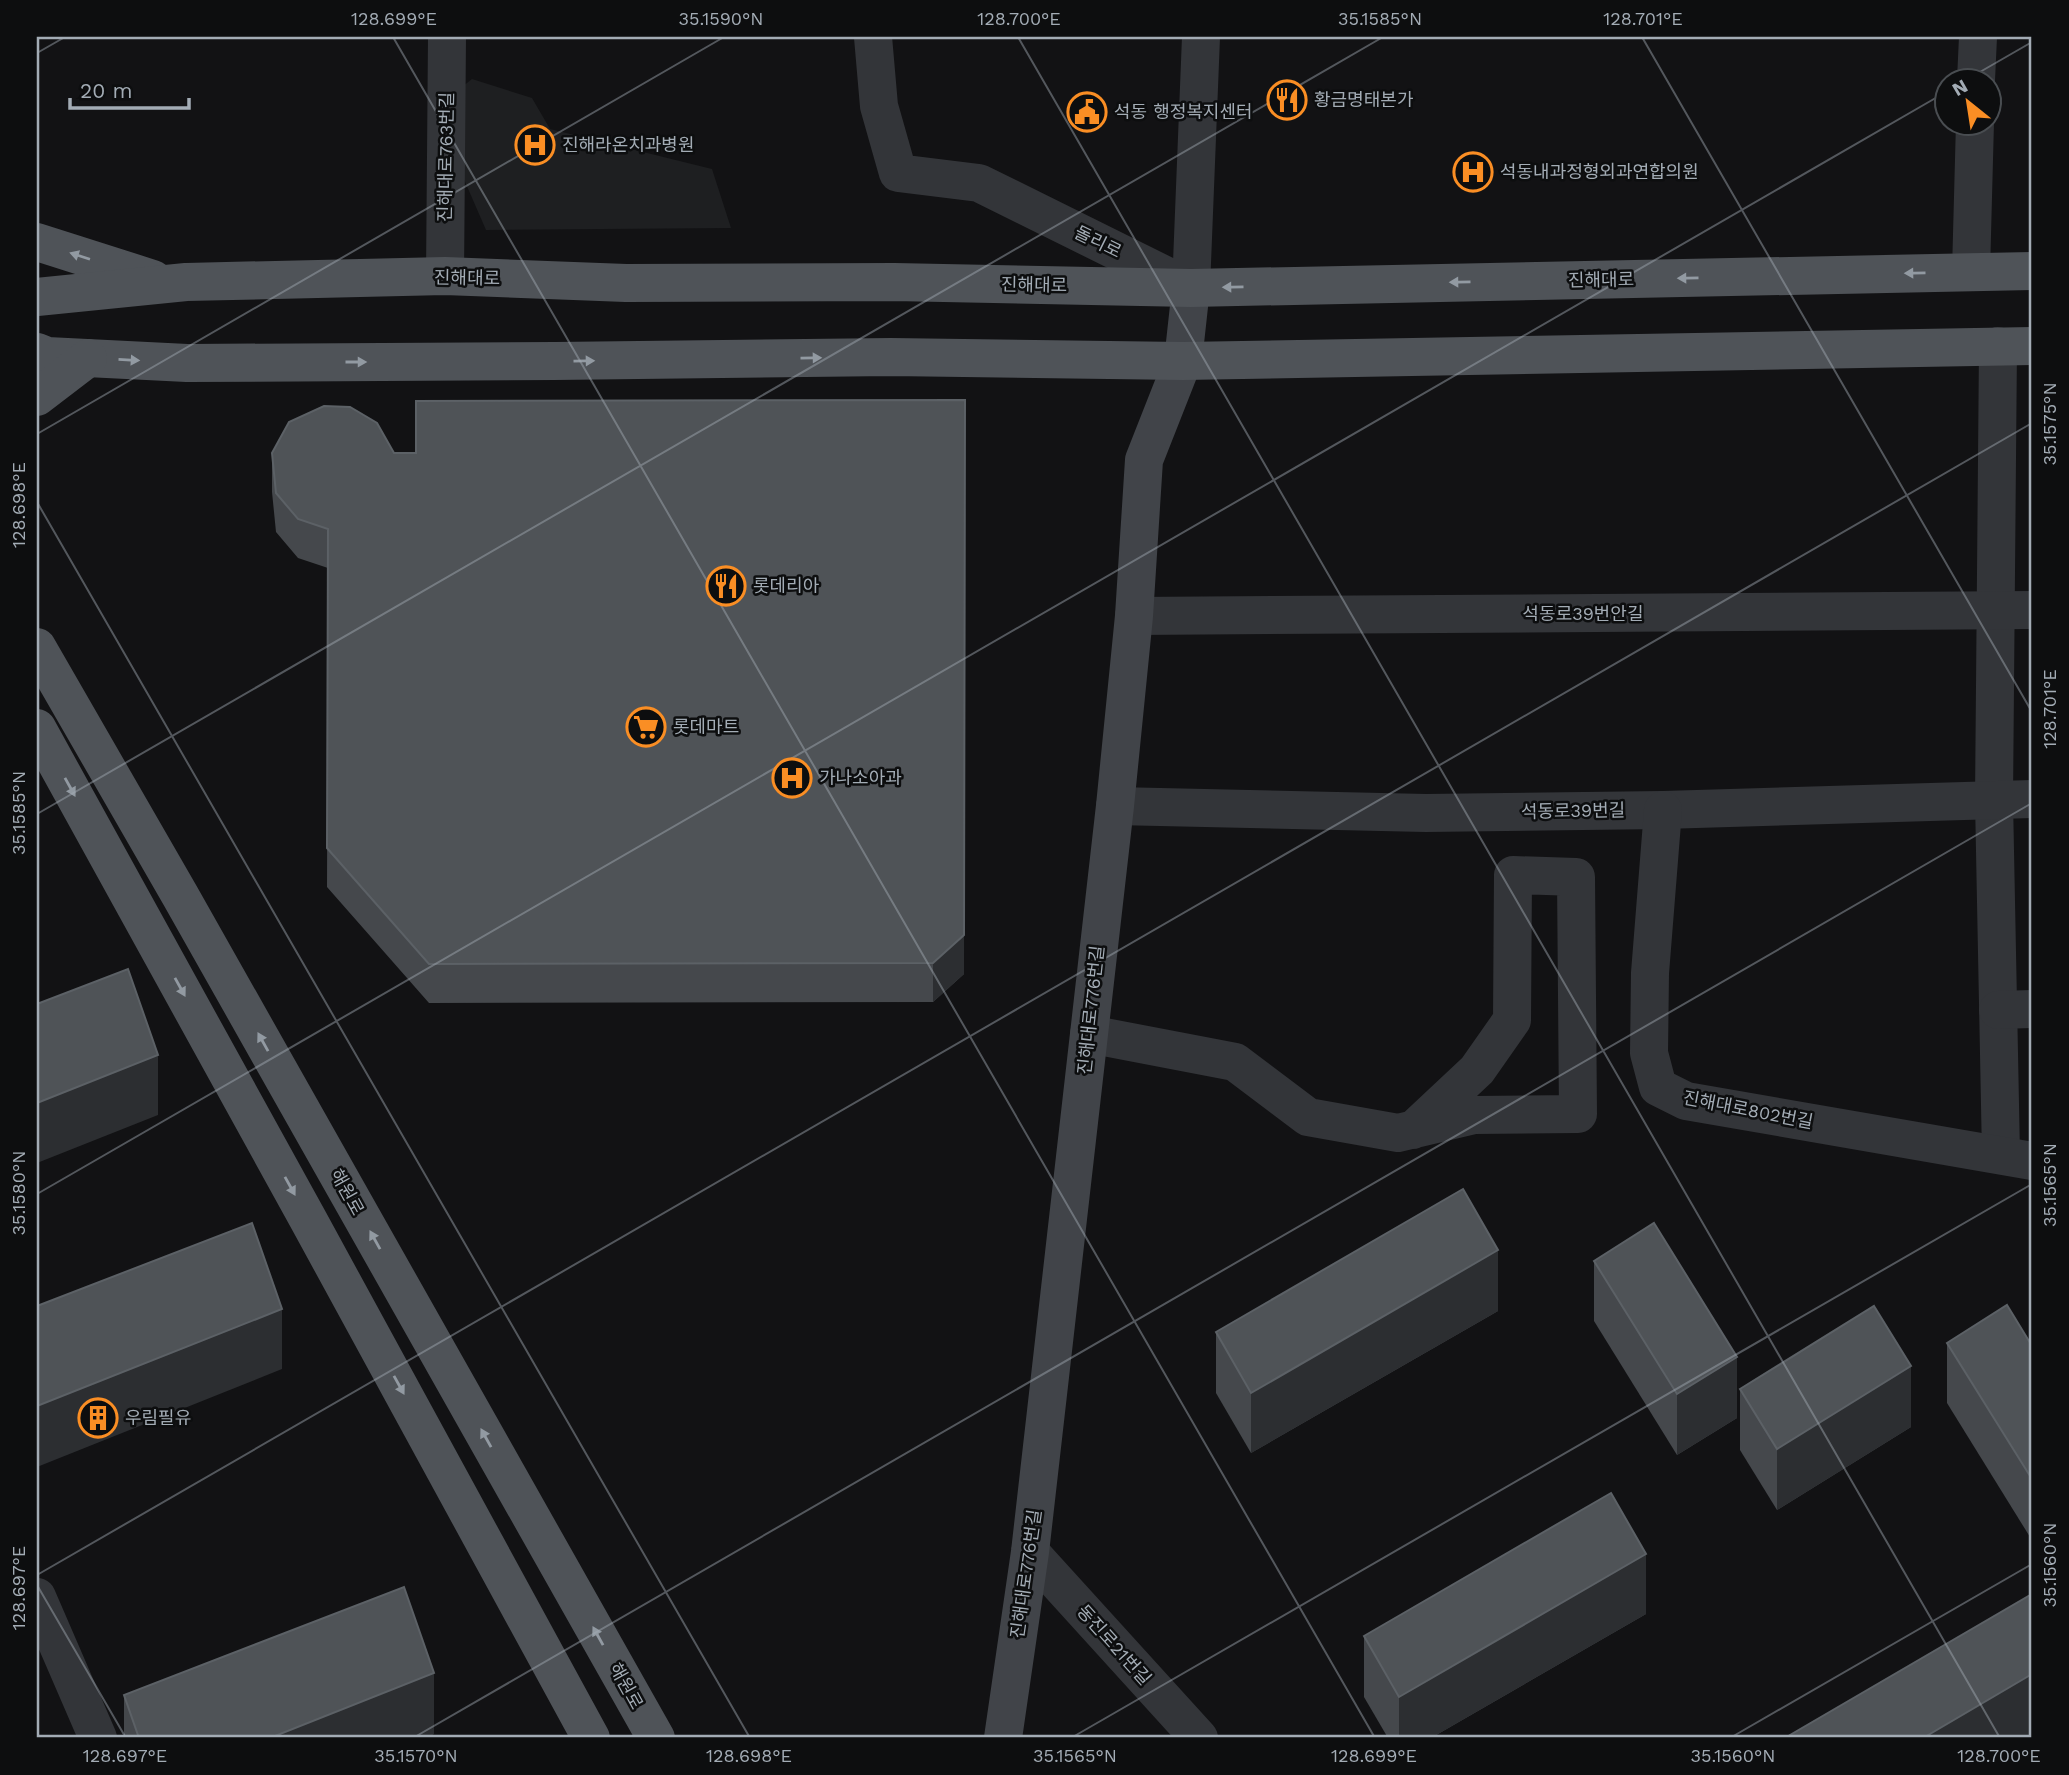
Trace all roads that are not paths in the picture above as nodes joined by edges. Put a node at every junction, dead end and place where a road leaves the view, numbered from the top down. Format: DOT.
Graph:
graph roads {
  1 [pos="447,37"];
  2 [pos="873,37"];
  3 [pos="1201,37"];
  4 [pos="1978,37"];
  5 [pos="1977,66"];
  6 [pos="1975,136"];
  7 [pos="37,242"];
  8 [pos="2032,271"];
  9 [pos="1971,272"];
  10 [pos="445,276"];
  11 [pos="169,284"];
  12 [pos="1191,288"];
  13 [pos="37,298"];
  14 [pos="2015,346"];
  15 [pos="37,352"];
  16 [pos="88,358"];
  17 [pos="1183,361"];
  18 [pos="37,397"];
  19 [pos="1995,610"];
  20 [pos="2032,610"];
  21 [pos="1134,616"];
  22 [pos="37,647"];
  23 [pos="37,728"];
  24 [pos="2032,799"];
  25 [pos="1994,800"];
  26 [pos="1115,807"];
  27 [pos="1663,810"];
  28 [pos="2015,1010"];
  29 [pos="1089,1034"];
  30 [pos="1413,1129"];
  31 [pos="2017,1158"];
  32 [pos="1030,1552"];
  33 [pos="37,1597"];
  34 [pos="98,1738"];
  35 [pos="591,1738"];
  36 [pos="656,1738"];
  37 [pos="1003,1738"];
  38 [pos="1199,1738"];
  1 -- 10 [label="street, 진해대로763번길"];
  2 -- 12 [label="street, 돌리로"];
  3 -- 12 [label="street"];
  4 -- 5 [label="street"];
  6 -- 9 [label="street"];
  11 -- 7 [label="main road, one-way"];
  8 -- 9 [label="main road, 진해대로"];
  9 -- 12 [label="main road, 진해대로, one-way"];
  10 -- 11 [label="main road, 진해대로"];
  10 -- 12 [label="main road, 진해대로"];
  11 -- 13 [label="main road, 진해대로"];
  12 -- 17 [label="main road, 진해대로776번길"];
  14 -- 17 [label="main road"];
  14 -- 19 [label="street"];
  15 -- 16 [label="main road"];
  16 -- 17 [label="main road, one-way"];
  16 -- 18 [label="main road"];
  17 -- 21 [label="main road, 진해대로776번길"];
  19 -- 20 [label="street, 석동로39번안길"];
  19 -- 21 [label="street, 석동로39번안길"];
  19 -- 25 [label="street"];
  21 -- 26 [label="main road, 진해대로776번길"];
  36 -- 22 [label="main road, 해원로, one-way"];
  23 -- 35 [label="main road, one-way"];
  24 -- 25 [label="street, 석동로39번길"];
  25 -- 27 [label="street, 석동로39번길"];
  25 -- 28 [label="street"];
  26 -- 27 [label="street, 석동로39번길"];
  26 -- 29 [label="main road, 진해대로776번길"];
  27 -- 31 [label="street, 진해대로802번길"];
  28 -- 31 [label="street"];
  29 -- 30 [label="street"];
  29 -- 32 [label="main road, 진해대로776번길"];
  30 -- 30 [label="street"];
  32 -- 37 [label="main road, 진해대로776번길"];
  32 -- 38 [label="street, 동진로21번길"];
  33 -- 34 [label="street"];
}
